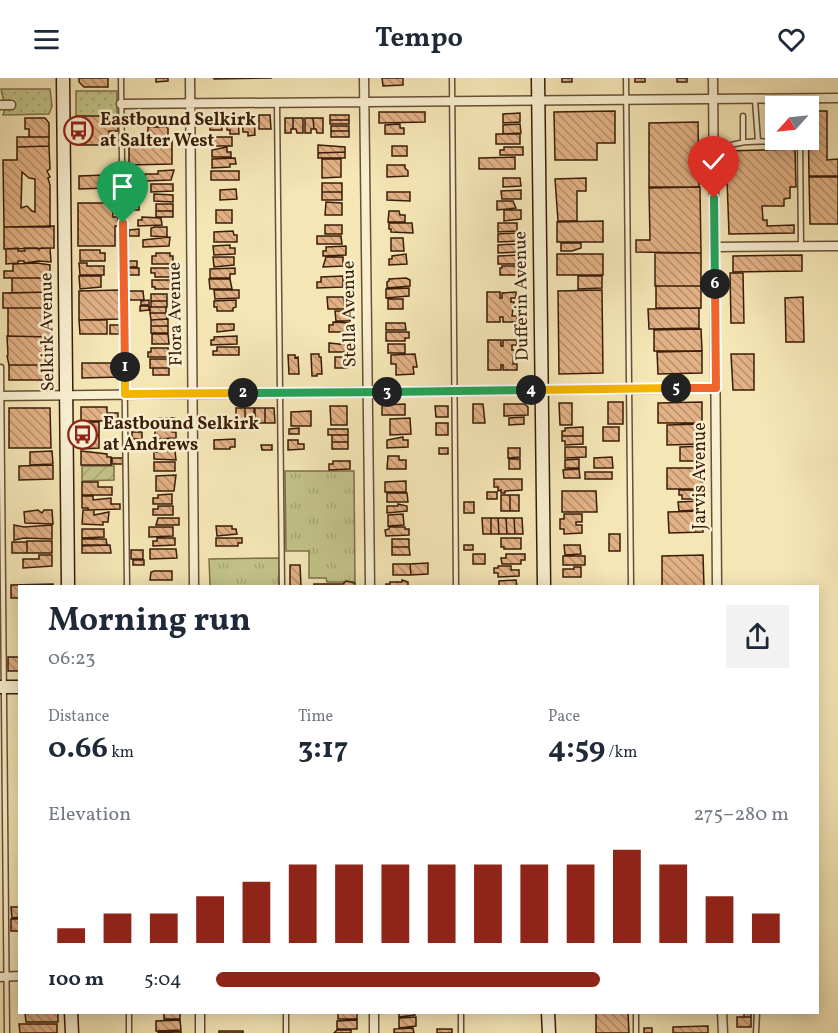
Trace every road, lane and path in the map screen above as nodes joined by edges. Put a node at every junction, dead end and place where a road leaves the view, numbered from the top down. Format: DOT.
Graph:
graph roads {
  1 [pos="63,78"];
  2 [pos="121,78"];
  3 [pos="190,78"];
  4 [pos="364,78"];
  5 [pos="452,78"];
  6 [pos="538,78"];
  7 [pos="626,78"];
  8 [pos="713,78"];
  9 [pos="838,98"];
  10 [pos="714,99"];
  11 [pos="755,99"];
  12 [pos="626,100"];
  13 [pos="765,100"];
  14 [pos="819,100"];
  15 [pos="452,101"];
  16 [pos="538,101"];
  17 [pos="365,102"];
  18 [pos="190,103"];
  19 [pos="277,103"];
  20 [pos="121,104"];
  21 [pos="0,105"];
  22 [pos="11,105"];
  23 [pos="743,116"];
  24 [pos="758,141"];
  25 [pos="765,141"];
  26 [pos="743,142"];
  27 [pos="714,148"];
  28 [pos="800,150"];
  29 [pos="801,246"];
  30 [pos="838,246"];
  31 [pos="715,247"];
  32 [pos="1,367"];
  33 [pos="629,388"];
  34 [pos="716,388"];
  35 [pos="541,390"];
  36 [pos="453,391"];
  37 [pos="368,392"];
  38 [pos="193,393"];
  39 [pos="280,393"];
  40 [pos="67,394"];
  41 [pos="125,394"];
  42 [pos="0,396"];
  43 [pos="68,585"];
  44 [pos="127,585"];
  45 [pos="194,585"];
  46 [pos="282,585"];
  47 [pos="370,585"];
  48 [pos="456,585"];
  49 [pos="544,585"];
  50 [pos="631,585"];
  51 [pos="717,585"];
  52 [pos="2,687"];
  53 [pos="18,687"];
  54 [pos="18,976"];
  55 [pos="3,977"];
  56 [pos="72,1014"];
  57 [pos="129,1014"];
  58 [pos="200,1014"];
  59 [pos="286,1014"];
  60 [pos="374,1014"];
  61 [pos="461,1014"];
  62 [pos="548,1014"];
  63 [pos="636,1014"];
  64 [pos="722,1014"];
  65 [pos="757,1014"];
  66 [pos="8,1033"];
  67 [pos="72,1033"];
  68 [pos="129,1033"];
  69 [pos="200,1033"];
  70 [pos="286,1033"];
  71 [pos="374,1033"];
  72 [pos="461,1033"];
  73 [pos="549,1033"];
  74 [pos="636,1033"];
  75 [pos="723,1033"];
  76 [pos="756,1033"];
  1 -- 40 [label="main road, Selkirk Avenue"];
  2 -- 20 [label="lane"];
  3 -- 18 [label="street, Flora Avenue"];
  4 -- 17 [label="street, Stella Avenue"];
  5 -- 15 [label="lane"];
  6 -- 16 [label="main road, Dufferin Avenue"];
  7 -- 12 [label="lane"];
  8 -- 10 [label="street, Jarvis Avenue"];
  9 -- 14 [label="street"];
  10 -- 11 [label="street"];
  10 -- 12 [label="street"];
  10 -- 27 [label="street, Jarvis Avenue"];
  11 -- 13 [label="street"];
  11 -- 24 [label="lane"];
  12 -- 16 [label="street"];
  12 -- 33 [label="lane"];
  15 -- 16 [label="street"];
  15 -- 17 [label="street"];
  15 -- 36 [label="lane"];
  16 -- 35 [label="main road, Dufferin Avenue"];
  17 -- 19 [label="street"];
  17 -- 37 [label="street, Stella Avenue"];
  18 -- 19 [label="street"];
  18 -- 20 [label="street"];
  18 -- 38 [label="street, Flora Avenue"];
  19 -- 39 [label="lane"];
  20 -- 41 [label="lane"];
  21 -- 22 [label="street"];
  23 -- 26 [label="lane"];
  24 -- 25 [label="lane"];
  24 -- 26 [label="lane"];
  26 -- 27 [label="lane"];
  27 -- 31 [label="street, Jarvis Avenue"];
  28 -- 29 [label="lane"];
  29 -- 30 [label="street"];
  29 -- 31 [label="street"];
  31 -- 34 [label="street, Jarvis Avenue"];
  32 -- 42 [label="lane"];
  33 -- 34 [label="street"];
  33 -- 35 [label="street"];
  33 -- 50 [label="lane"];
  34 -- 51 [label="street, Jarvis Avenue"];
  35 -- 36 [label="street"];
  35 -- 49 [label="main road, Dufferin Avenue"];
  36 -- 37 [label="street"];
  36 -- 48 [label="lane"];
  37 -- 39 [label="street"];
  37 -- 47 [label="street, Stella Avenue"];
  38 -- 39 [label="street"];
  38 -- 41 [label="street"];
  38 -- 45 [label="street, Flora Avenue"];
  39 -- 46 [label="lane"];
  40 -- 41 [label="street"];
  40 -- 42 [label="street"];
  40 -- 43 [label="main road, Selkirk Avenue"];
  41 -- 44 [label="lane"];
  42 -- 52 [label="lane"];
  52 -- 53 [label="main road"];
  52 -- 55 [label="lane"];
  54 -- 55 [label="street"];
  55 -- 66 [label="lane"];
  56 -- 67 [label="main road"];
  57 -- 68 [label="lane"];
  58 -- 69 [label="street"];
  59 -- 70 [label="lane"];
  60 -- 71 [label="street"];
  61 -- 72 [label="lane"];
  62 -- 73 [label="main road"];
  63 -- 74 [label="lane"];
  64 -- 75 [label="street"];
  65 -- 76 [label="lane"];
}
